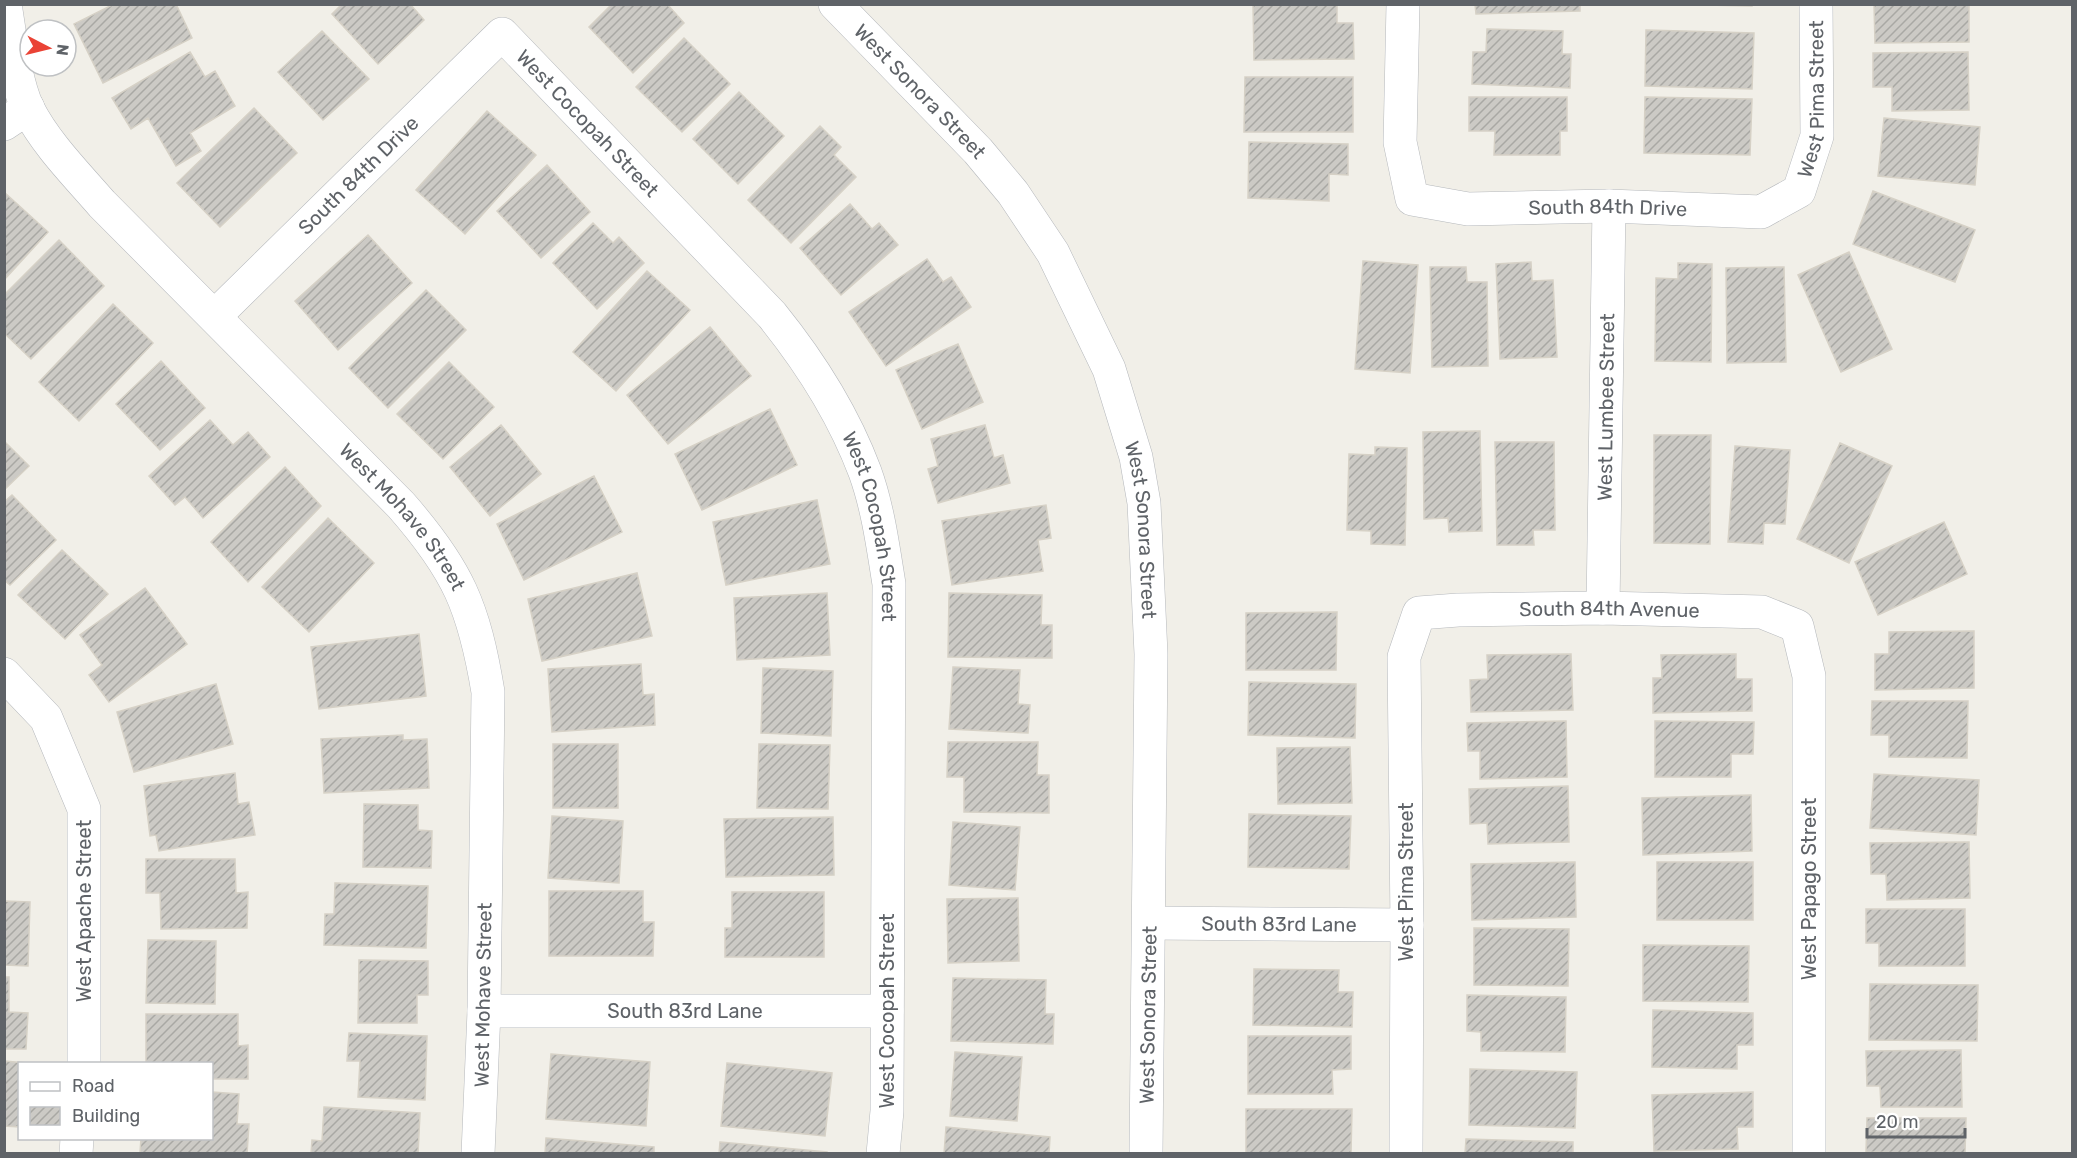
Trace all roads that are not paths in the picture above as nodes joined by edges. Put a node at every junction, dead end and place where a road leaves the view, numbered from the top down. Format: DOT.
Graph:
graph roads {
  1 [pos="5,4"];
  2 [pos="835,4"];
  3 [pos="1403,4"];
  4 [pos="1816,4"];
  5 [pos="502,34"];
  6 [pos="16,116"];
  7 [pos="1799,191"];
  8 [pos="1609,206"];
  9 [pos="215,316"];
  10 [pos="1603,608"];
  11 [pos="1419,614"];
  12 [pos="1797,626"];
  13 [pos="4,674"];
  14 [pos="1149,923"];
  15 [pos="1407,925"];
  16 [pos="484,1011"];
  17 [pos="887,1011"];
  18 [pos="84,1062"];
  19 [pos="478,1154"];
  20 [pos="883,1154"];
  21 [pos="1146,1154"];
  22 [pos="1406,1154"];
  23 [pos="1809,1154"];
  1 -- 6 [label="street, West Mohave Street"];
  2 -- 14 [label="street, West Sonora Street"];
  3 -- 8 [label="street, South 84th Drive"];
  4 -- 7 [label="street, West Pima Street"];
  5 -- 9 [label="street, South 84th Drive"];
  5 -- 17 [label="street, West Cocopah Street"];
  6 -- 9 [label="street, West Mohave Street"];
  7 -- 8 [label="street, South 84th Drive"];
  8 -- 10 [label="street, West Lumbee Street"];
  9 -- 16 [label="street, West Mohave Street"];
  10 -- 11 [label="street, South 84th Avenue"];
  10 -- 12 [label="street, South 84th Avenue"];
  11 -- 15 [label="street, West Pima Street"];
  12 -- 23 [label="street, West Papago Street"];
  13 -- 18 [label="street, West Apache Street"];
  14 -- 15 [label="street, South 83rd Lane"];
  14 -- 21 [label="street, West Sonora Street"];
  15 -- 22 [label="street, West Pima Street"];
  16 -- 17 [label="street, South 83rd Lane"];
  16 -- 19 [label="street, West Mohave Street"];
  17 -- 20 [label="street, West Cocopah Street"];
}
